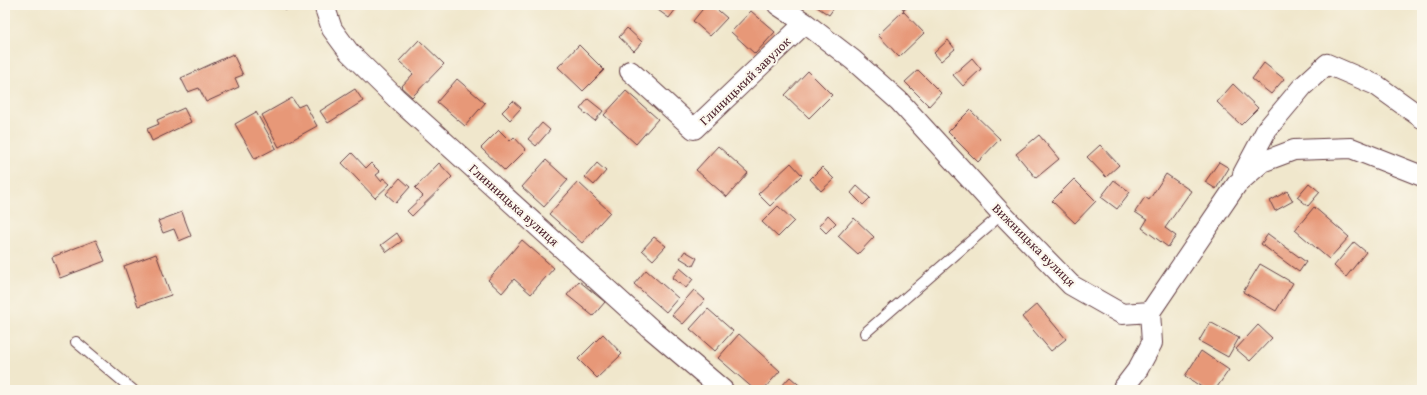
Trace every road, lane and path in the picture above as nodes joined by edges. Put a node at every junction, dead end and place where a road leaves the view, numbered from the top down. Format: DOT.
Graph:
graph roads {
  1 [pos="324,5"];
  2 [pos="778,5"];
  3 [pos="805,23"];
  4 [pos="630,71"];
  5 [pos="1422,118"];
  6 [pos="1422,176"];
  7 [pos="1237,184"];
  8 [pos="1002,214"];
  9 [pos="1150,312"];
  10 [pos="865,333"];
  11 [pos="76,342"];
  12 [pos="133,390"];
  13 [pos="723,390"];
  14 [pos="1122,390"];
  1 -- 13 [label="street, Глинницька вулиця"];
  2 -- 3 [label="street, Вижницька вулиця"];
  3 -- 4 [label="street, Глиницький завулок"];
  3 -- 8 [label="street, Вижницька вулиця"];
  5 -- 7 [label="street"];
  6 -- 7 [label="street"];
  7 -- 9 [label="street"];
  8 -- 9 [label="street, Вижницька вулиця"];
  8 -- 10 [label="lane"];
  9 -- 14 [label="street"];
  11 -- 12 [label="lane"];
}
